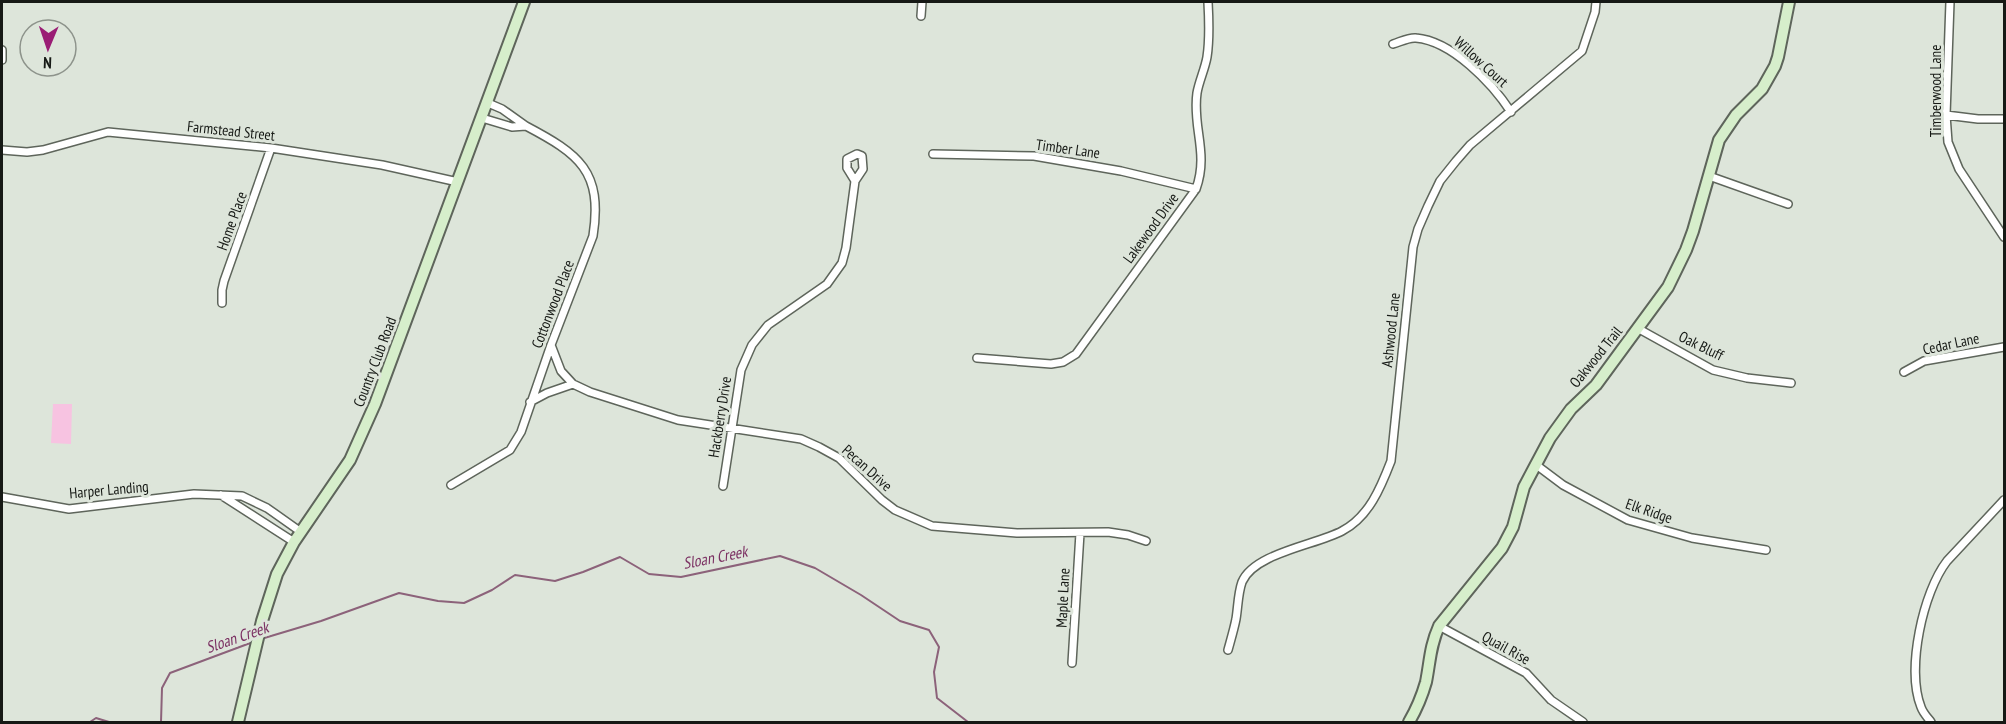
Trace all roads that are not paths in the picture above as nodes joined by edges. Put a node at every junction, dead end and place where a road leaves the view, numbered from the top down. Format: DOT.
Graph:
graph roads {
  1 [pos="524,2"];
  2 [pos="922,2"];
  3 [pos="1208,2"];
  4 [pos="1596,2"];
  5 [pos="1789,2"];
  6 [pos="1950,2"];
  7 [pos="921,16"];
  8 [pos="1393,44"];
  9 [pos="2,50"];
  10 [pos="2,60"];
  11 [pos="488,103"];
  12 [pos="1511,112"];
  13 [pos="1946,114"];
  14 [pos="482,118"];
  15 [pos="2004,119"];
  16 [pos="526,126"];
  17 [pos="271,148"];
  18 [pos="2,150"];
  19 [pos="933,154"];
  20 [pos="1709,176"];
  21 [pos="458,182"];
  22 [pos="855,182"];
  23 [pos="1196,189"];
  24 [pos="1788,204"];
  25 [pos="2004,237"];
  26 [pos="222,303"];
  27 [pos="1639,329"];
  28 [pos="551,345"];
  29 [pos="2004,347"];
  30 [pos="977,358"];
  31 [pos="1904,372"];
  32 [pos="1791,383"];
  33 [pos="573,384"];
  34 [pos="530,402"];
  35 [pos="731,429"];
  36 [pos="1535,464"];
  37 [pos="451,485"];
  38 [pos="723,486"];
  39 [pos="219,494"];
  40 [pos="2,497"];
  41 [pos="2004,500"];
  42 [pos="301,532"];
  43 [pos="1080,533"];
  44 [pos="294,542"];
  45 [pos="1146,542"];
  46 [pos="1766,550"];
  47 [pos="1439,626"];
  48 [pos="1228,650"];
  49 [pos="1072,663"];
  50 [pos="238,723"];
  51 [pos="1409,723"];
  52 [pos="1582,723"];
  53 [pos="1931,723"];
  1 -- 11 [label="street, Country Club Road"];
  2 -- 7 [label="street"];
  3 -- 23 [label="street, Lakewood Drive"];
  4 -- 12 [label="street, Ashwood Lane"];
  5 -- 20 [label="street, Oakwood Trail"];
  6 -- 13 [label="street, Timberwood Lane"];
  8 -- 12 [label="street, Willow Court"];
  9 -- 10 [label="street"];
  11 -- 14 [label="street, Country Club Road"];
  11 -- 16 [label="street, Cottonwood Place"];
  12 -- 48 [label="street, Ashwood Lane"];
  13 -- 15 [label="street"];
  13 -- 25 [label="street, Timberwood Lane"];
  14 -- 16 [label="street, Cottonwood Place"];
  14 -- 21 [label="street, Country Club Road"];
  16 -- 28 [label="street, Cottonwood Place"];
  17 -- 18 [label="street, Farmstead Street"];
  17 -- 21 [label="street, Farmstead Street"];
  17 -- 26 [label="street, Home Place"];
  19 -- 23 [label="street, Timber Lane"];
  20 -- 24 [label="street"];
  20 -- 27 [label="street, Oakwood Trail"];
  21 -- 42 [label="street, Country Club Road"];
  22 -- 35 [label="street, Hackberry Drive"];
  23 -- 30 [label="street, Lakewood Drive"];
  27 -- 32 [label="street, Oak Bluff"];
  27 -- 36 [label="street, Oakwood Trail"];
  28 -- 33 [label="street"];
  28 -- 34 [label="street, Cottonwood Place"];
  29 -- 31 [label="street, Cedar Lane"];
  33 -- 34 [label="street"];
  33 -- 35 [label="street, Pecan Drive"];
  34 -- 37 [label="street, Cottonwood Place"];
  35 -- 38 [label="street, Hackberry Drive"];
  35 -- 43 [label="street, Pecan Drive"];
  36 -- 46 [label="street, Elk Ridge"];
  36 -- 47 [label="street, Oakwood Trail"];
  39 -- 40 [label="street, Harper Landing"];
  39 -- 42 [label="street, Harper Landing"];
  39 -- 44 [label="street"];
  41 -- 53 [label="street"];
  42 -- 44 [label="street, Country Club Road"];
  43 -- 45 [label="street, Pecan Drive"];
  43 -- 49 [label="street, Maple Lane"];
  44 -- 50 [label="street, Country Club Road"];
  47 -- 51 [label="street, Oakwood Trail"];
  47 -- 52 [label="street, Quail Rise"];
}
